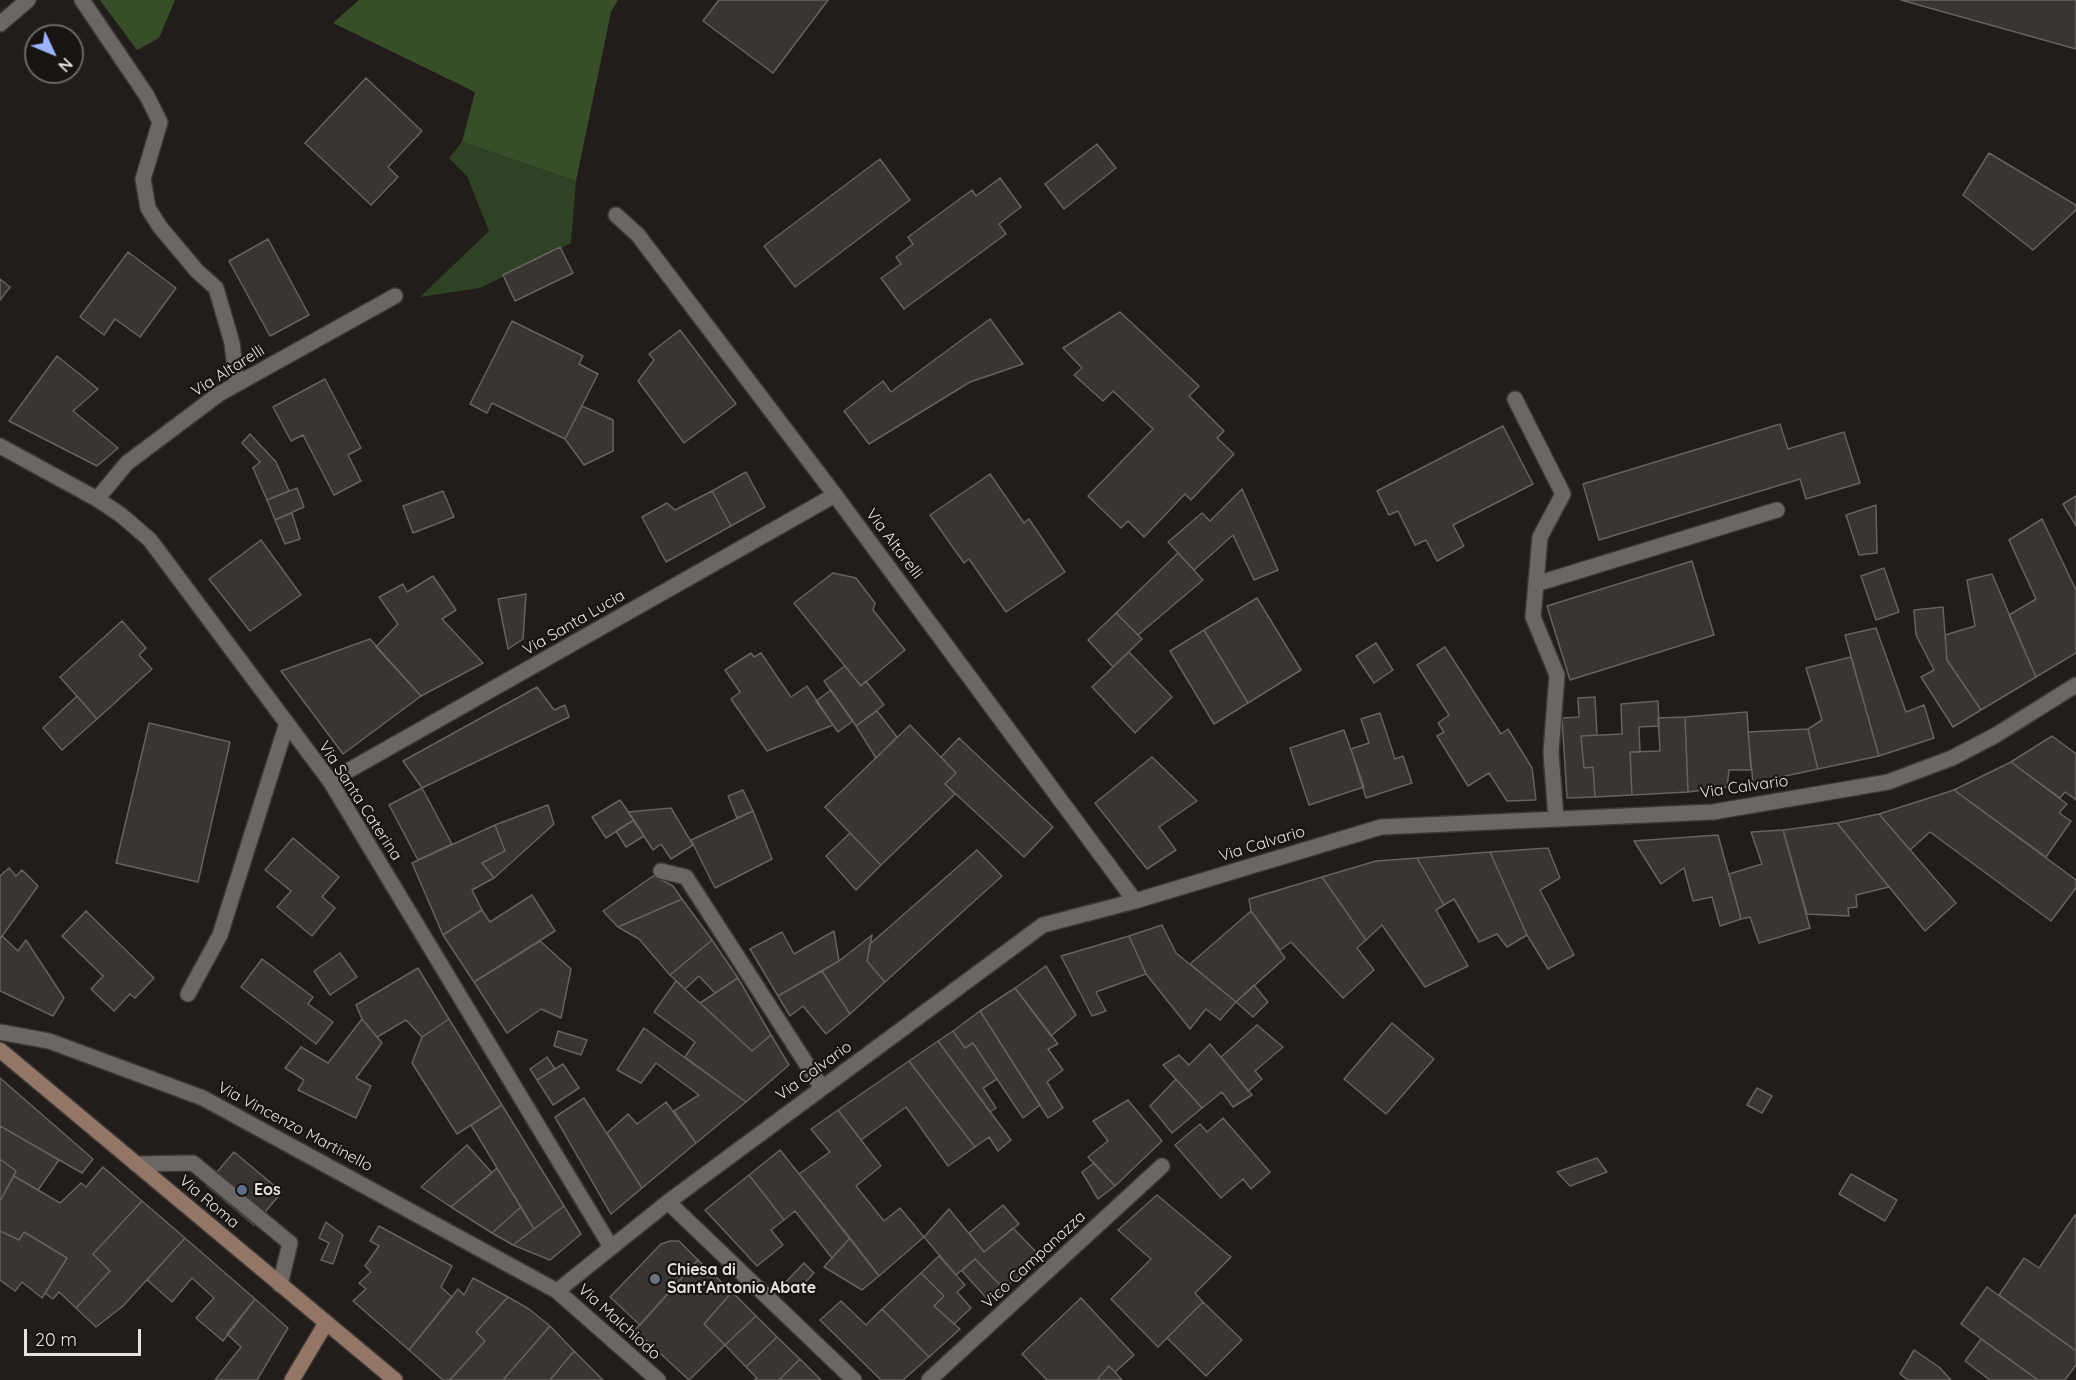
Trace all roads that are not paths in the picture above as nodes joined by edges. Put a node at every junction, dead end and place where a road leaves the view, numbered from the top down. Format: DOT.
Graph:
graph roads {
  1 [pos="28,0"];
  2 [pos="82,0"];
  3 [pos="0,24"];
  4 [pos="616,215"];
  5 [pos="395,296"];
  6 [pos="237,384"];
  7 [pos="1515,399"];
  8 [pos="0,446"];
  9 [pos="835,495"];
  10 [pos="97,499"];
  11 [pos="1777,510"];
  12 [pos="1536,584"];
  13 [pos="2076,685"];
  14 [pos="286,723"];
  15 [pos="330,781"];
  16 [pos="1556,819"];
  17 [pos="661,872"];
  18 [pos="1136,901"];
  19 [pos="188,994"];
  20 [pos="0,1032"];
  21 [pos="0,1050"];
  22 [pos="822,1088"];
  23 [pos="136,1164"];
  24 [pos="1162,1166"];
  25 [pos="668,1202"];
  26 [pos="611,1247"];
  27 [pos="280,1286"];
  28 [pos="557,1291"];
  29 [pos="326,1323"];
  30 [pos="292,1380"];
  31 [pos="395,1380"];
  32 [pos="658,1380"];
  33 [pos="854,1380"];
  34 [pos="929,1380"];
  1 -- 3 [label="street"];
  2 -- 6 [label="street"];
  4 -- 9 [label="street, Via Altarelli"];
  5 -- 6 [label="street, Via Altarelli"];
  6 -- 10 [label="street, Via Altarelli"];
  7 -- 12 [label="street"];
  8 -- 10 [label="street, Via Santa Caterina"];
  9 -- 15 [label="street, Via Santa Lucia"];
  9 -- 18 [label="street, Via Altarelli"];
  10 -- 14 [label="street, Via Santa Caterina"];
  11 -- 12 [label="street"];
  12 -- 16 [label="street"];
  13 -- 16 [label="street, Via Calvario"];
  14 -- 15 [label="street, Via Santa Caterina"];
  14 -- 19 [label="street"];
  15 -- 26 [label="street, Via Santa Caterina"];
  16 -- 18 [label="street, Via Calvario"];
  17 -- 22 [label="street"];
  18 -- 22 [label="street, Via Calvario"];
  20 -- 28 [label="street, Via Vincenzo Martinello"];
  21 -- 23 [label="street, Via Roma"];
  22 -- 25 [label="street, Via Calvario"];
  23 -- 27 [label="street, Via Roma"];
  23 -- 27 [label="street"];
  24 -- 34 [label="street, Vico Campanazza"];
  25 -- 26 [label="street, Via Calvario"];
  25 -- 33 [label="street"];
  26 -- 28 [label="street, Via Calvario"];
  27 -- 29 [label="street, Via Roma"];
  28 -- 32 [label="street, Via Malchiodo"];
  29 -- 30 [label="street"];
  29 -- 31 [label="street, Via Roma"];
}
